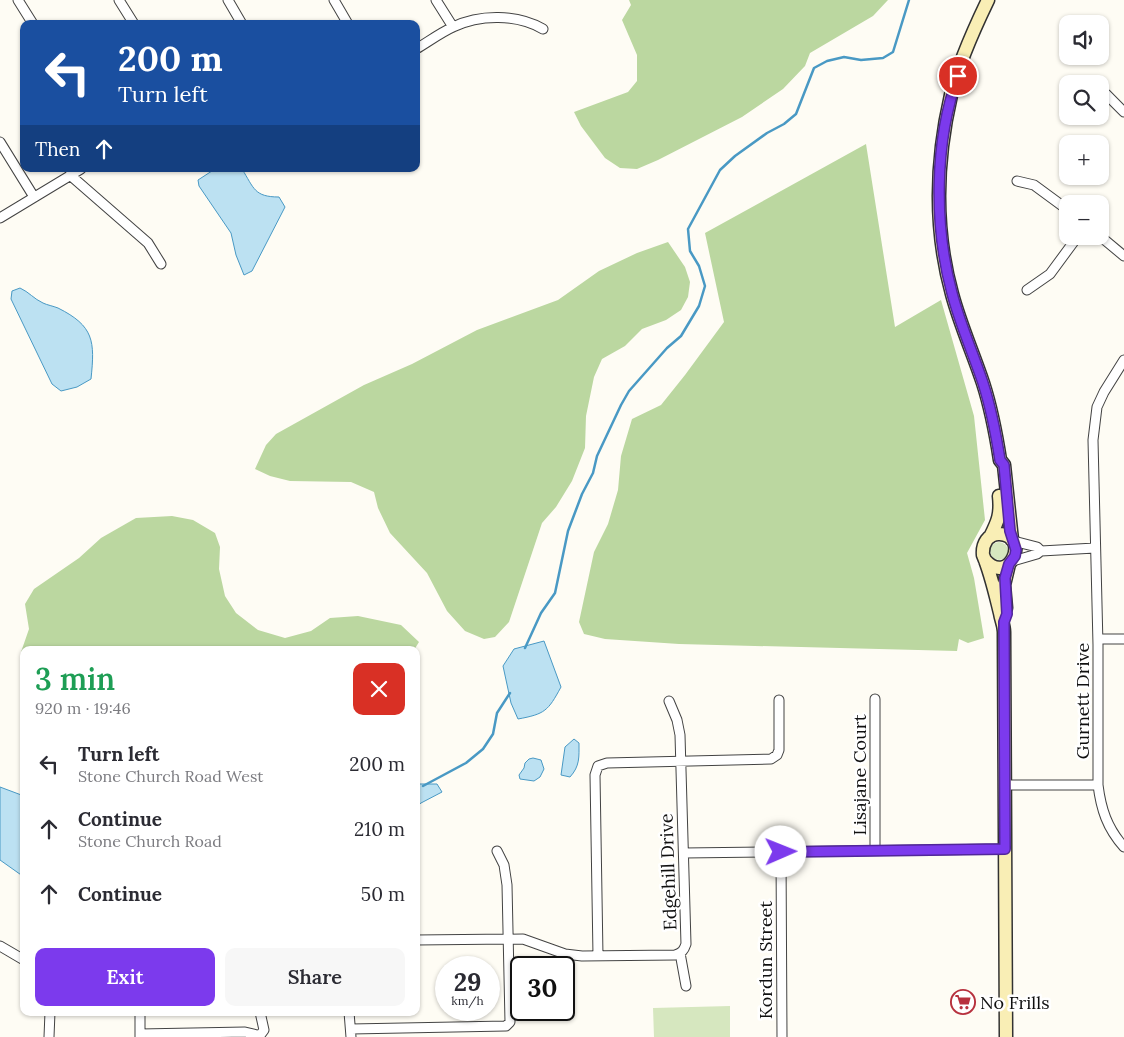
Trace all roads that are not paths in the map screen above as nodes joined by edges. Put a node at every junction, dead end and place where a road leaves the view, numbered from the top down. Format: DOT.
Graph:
graph roads {
  1 [pos="18,0"];
  2 [pos="119,0"];
  3 [pos="228,0"];
  4 [pos="334,0"];
  5 [pos="436,0"];
  6 [pos="988,0"];
  7 [pos="30,20"];
  8 [pos="132,20"];
  9 [pos="240,20"];
  10 [pos="346,20"];
  11 [pos="453,27"];
  12 [pos="543,29"];
  13 [pos="420,47"];
  14 [pos="1109,97"];
  15 [pos="1124,112"];
  16 [pos="0,142"];
  17 [pos="76,172"];
  18 [pos="70,175"];
  19 [pos="1017,181"];
  20 [pos="34,197"];
  21 [pos="1059,203"];
  22 [pos="0,218"];
  23 [pos="1109,244"];
  24 [pos="1071,245"];
  25 [pos="1124,256"];
  26 [pos="161,264"];
  27 [pos="1027,290"];
  28 [pos="1123,365"];
  29 [pos="1000,460"];
  30 [pos="990,536"];
  31 [pos="1012,540"];
  32 [pos="1095,548"];
  33 [pos="1041,551"];
  34 [pos="985,560"];
  35 [pos="1011,563"];
  36 [pos="1004,622"];
  37 [pos="1124,638"];
  38 [pos="1098,639"];
  39 [pos="875,699"];
  40 [pos="779,700"];
  41 [pos="669,701"];
  42 [pos="680,761"];
  43 [pos="1098,784"];
  44 [pos="1006,785"];
  45 [pos="1124,847"];
  46 [pos="1005,849"];
  47 [pos="875,850"];
  48 [pos="497,851"];
  49 [pos="781,852"];
  50 [pos="684,853"];
  51 [pos="509,939"];
  52 [pos="420,940"];
  53 [pos="0,946"];
  54 [pos="680,953"];
  55 [pos="598,956"];
  56 [pos="20,958"];
  57 [pos="686,986"];
  58 [pos="50,1016"];
  59 [pos="140,1016"];
  60 [pos="261,1016"];
  61 [pos="349,1016"];
  62 [pos="351,1033"];
  63 [pos="140,1035"];
  64 [pos="49,1037"];
  65 [pos="782,1037"];
  66 [pos="1006,1037"];
  1 -- 7 [label="street"];
  2 -- 8 [label="street"];
  3 -- 9 [label="street"];
  4 -- 10 [label="street"];
  5 -- 11 [label="street"];
  6 -- 29 [label="main road"];
  11 -- 12 [label="street"];
  11 -- 13 [label="street"];
  14 -- 15 [label="street"];
  16 -- 20 [label="street"];
  17 -- 18 [label="street"];
  18 -- 20 [label="street"];
  18 -- 26 [label="street"];
  19 -- 21 [label="street"];
  20 -- 22 [label="street"];
  23 -- 25 [label="street"];
  24 -- 27 [label="street"];
  28 -- 32 [label="street, Gurnett Drive"];
  29 -- 30 [label="main road"];
  29 -- 31 [label="main road"];
  30 -- 31 [label="main road"];
  30 -- 34 [label="main road"];
  31 -- 33 [label="street"];
  31 -- 35 [label="main road"];
  32 -- 33 [label="street"];
  32 -- 38 [label="street, Gurnett Drive"];
  33 -- 35 [label="street"];
  34 -- 35 [label="main road"];
  34 -- 36 [label="main road"];
  35 -- 36 [label="main road"];
  36 -- 44 [label="main road"];
  37 -- 38 [label="street"];
  38 -- 43 [label="street, Gurnett Drive"];
  39 -- 47 [label="street, Lisajane Court"];
  40 -- 42 [label="street"];
  41 -- 42 [label="street, Edgehill Drive"];
  42 -- 50 [label="street, Edgehill Drive"];
  42 -- 55 [label="street"];
  43 -- 44 [label="street"];
  43 -- 45 [label="street, Gurnett Drive"];
  44 -- 46 [label="main road"];
  46 -- 47 [label="street"];
  46 -- 66 [label="main road"];
  47 -- 49 [label="street"];
  48 -- 51 [label="street"];
  49 -- 50 [label="street"];
  49 -- 65 [label="street, Kordun Street"];
  50 -- 54 [label="street, Edgehill Drive"];
  51 -- 52 [label="street, Edgehill Drive"];
  51 -- 55 [label="street, Edgehill Drive"];
  51 -- 62 [label="street"];
  53 -- 56 [label="street"];
  54 -- 55 [label="street, Edgehill Drive"];
  54 -- 57 [label="street"];
  58 -- 64 [label="street"];
  59 -- 63 [label="street"];
  60 -- 63 [label="street"];
  61 -- 62 [label="street"];
}
